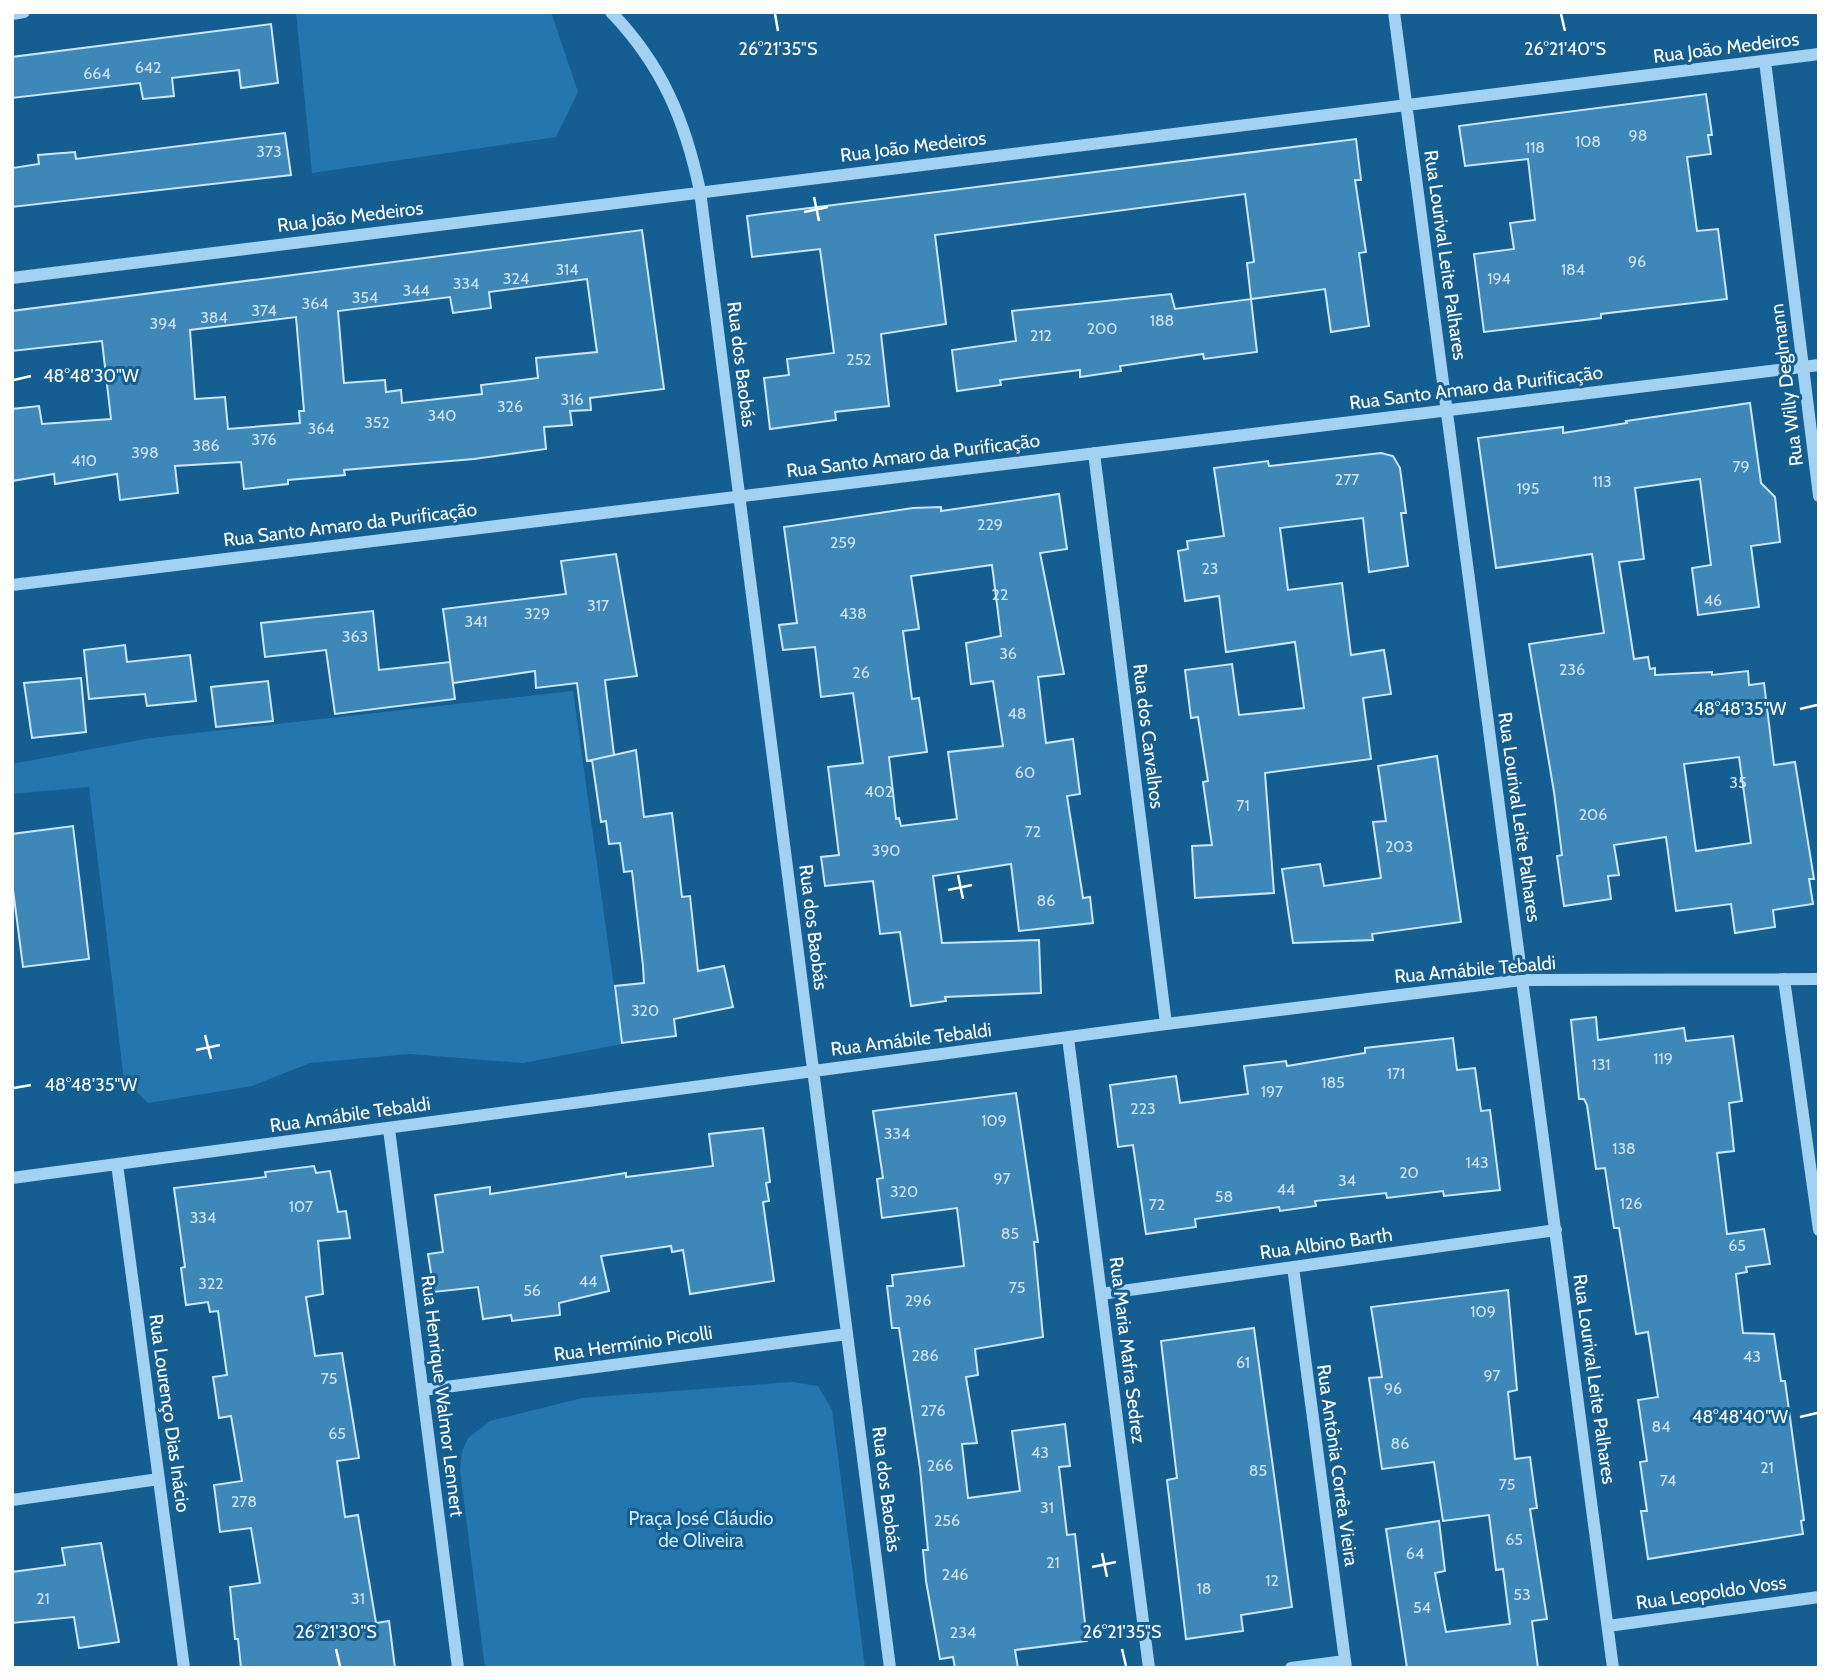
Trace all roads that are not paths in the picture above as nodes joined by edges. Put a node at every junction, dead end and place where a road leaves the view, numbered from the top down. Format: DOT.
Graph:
graph roads {
  1 [pos="24,12"];
  2 [pos="611,12"];
  3 [pos="1394,12"];
  4 [pos="12,14"];
  5 [pos="1819,54"];
  6 [pos="1765,61"];
  7 [pos="1407,106"];
  8 [pos="700,191"];
  9 [pos="12,278"];
  10 [pos="1819,365"];
  11 [pos="1803,367"];
  12 [pos="1447,410"];
  13 [pos="1094,453"];
  14 [pos="739,496"];
  15 [pos="1819,496"];
  16 [pos="12,585"];
  17 [pos="1784,979"];
  18 [pos="1819,979"];
  19 [pos="1522,980"];
  20 [pos="1166,1024"];
  21 [pos="1068,1038"];
  22 [pos="814,1071"];
  23 [pos="389,1129"];
  24 [pos="117,1164"];
  25 [pos="12,1178"];
  26 [pos="1556,1230"];
  27 [pos="1819,1230"];
  28 [pos="1293,1267"];
  29 [pos="1101,1294"];
  30 [pos="847,1334"];
  31 [pos="423,1390"];
  32 [pos="159,1479"];
  33 [pos="12,1500"];
  34 [pos="1819,1597"];
  35 [pos="1608,1626"];
  36 [pos="1345,1664"];
  37 [pos="184,1668"];
  38 [pos="458,1668"];
  39 [pos="890,1668"];
  40 [pos="1149,1668"];
  41 [pos="1291,1668"];
  42 [pos="1614,1668"];
  1 -- 4 [label="street"];
  2 -- 8 [label="street, Rua dos Baobás"];
  3 -- 7 [label="street, Rua Lourival Leite Palhares"];
  5 -- 6 [label="street, Rua João Medeiros"];
  6 -- 7 [label="street, Rua João Medeiros"];
  6 -- 11 [label="street, Rua Willy Deglmann"];
  7 -- 8 [label="street, Rua João Medeiros"];
  7 -- 12 [label="street, Rua Lourival Leite Palhares"];
  8 -- 9 [label="street, Rua João Medeiros"];
  8 -- 14 [label="street, Rua dos Baobás"];
  10 -- 11 [label="street, Rua Santo Amaro da Purificação"];
  11 -- 12 [label="street, Rua Santo Amaro da Purificação"];
  11 -- 15 [label="street, Rua Willy Deglmann"];
  12 -- 13 [label="street, Rua Santo Amaro da Purificação"];
  12 -- 19 [label="street, Rua Lourival Leite Palhares"];
  13 -- 14 [label="street, Rua Santo Amaro da Purificação"];
  13 -- 20 [label="street, Rua dos Carvalhos"];
  14 -- 16 [label="street, Rua Santo Amaro da Purificação"];
  14 -- 22 [label="street, Rua dos Baobás"];
  17 -- 18 [label="street, Rua Amábile Tebaldi"];
  17 -- 19 [label="street, Rua Amábile Tebaldi"];
  17 -- 27 [label="street"];
  19 -- 20 [label="street, Rua Amábile Tebaldi"];
  19 -- 26 [label="street, Rua Lourival Leite Palhares"];
  20 -- 21 [label="street, Rua Amábile Tebaldi"];
  21 -- 22 [label="street, Rua Amábile Tebaldi"];
  21 -- 29 [label="street, Rua Maria Mafra Sedrez"];
  22 -- 23 [label="street, Rua Amábile Tebaldi"];
  22 -- 30 [label="street, Rua dos Baobás"];
  23 -- 24 [label="street, Rua Amábile Tebaldi"];
  23 -- 31 [label="street, Rua Henrique Walmor Lennert"];
  24 -- 25 [label="street, Rua Amábile Tebaldi"];
  24 -- 32 [label="street, Rua Lourenço Dias Inácio"];
  26 -- 28 [label="street, Rua Albino Barth"];
  26 -- 35 [label="street, Rua Lourival Leite Palhares"];
  28 -- 29 [label="street, Rua Albino Barth"];
  28 -- 36 [label="street, Rua Antônia Corrêa Vieira"];
  29 -- 40 [label="street, Rua Maria Mafra Sedrez"];
  30 -- 31 [label="street, Rua Hermínio Picolli"];
  30 -- 39 [label="street, Rua dos Baobás"];
  31 -- 38 [label="street, Rua Henrique Walmor Lennert"];
  32 -- 33 [label="street"];
  32 -- 37 [label="street, Rua Lourenço Dias Inácio"];
  34 -- 35 [label="street, Rua Leopoldo Voss"];
  35 -- 42 [label="street, Rua Lourival Leite Palhares"];
  36 -- 41 [label="street"];
}
